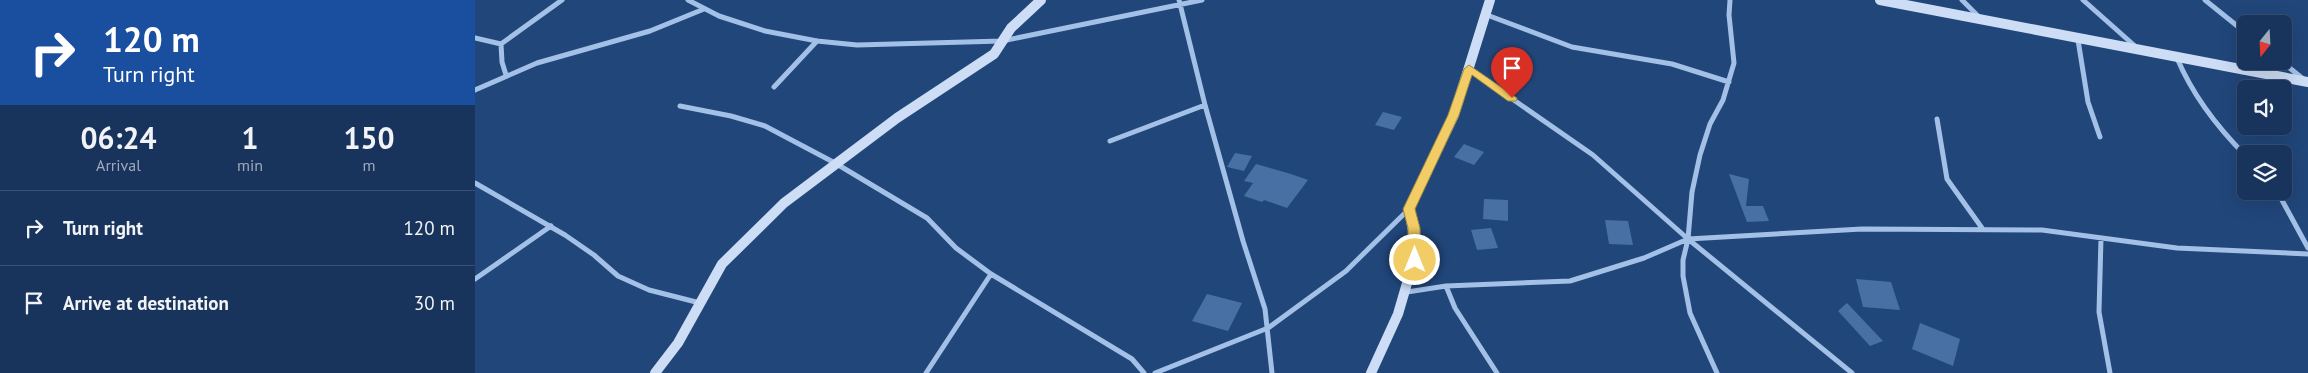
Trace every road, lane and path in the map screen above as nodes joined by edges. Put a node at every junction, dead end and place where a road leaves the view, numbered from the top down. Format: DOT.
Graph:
graph roads {
  1 [pos="562,0"];
  2 [pos="688,0"];
  3 [pos="1041,0"];
  4 [pos="1202,0"];
  5 [pos="1490,0"];
  6 [pos="1730,0"];
  7 [pos="1880,0"];
  8 [pos="1962,0"];
  9 [pos="2083,0"];
  10 [pos="2205,0"];
  11 [pos="1180,2"];
  12 [pos="704,9"];
  13 [pos="1487,15"];
  14 [pos="1982,20"];
  15 [pos="2237,26"];
  16 [pos="475,38"];
  17 [pos="2078,40"];
  18 [pos="817,41"];
  19 [pos="1002,42"];
  20 [pos="501,44"];
  21 [pos="2140,50"];
  22 [pos="2177,58"];
  23 [pos="1469,69"];
  24 [pos="2292,70"];
  25 [pos="507,75"];
  26 [pos="1729,82"];
  27 [pos="2307,82"];
  28 [pos="774,87"];
  29 [pos="475,90"];
  30 [pos="1205,105"];
  31 [pos="680,106"];
  32 [pos="1937,119"];
  33 [pos="2100,137"];
  34 [pos="1110,141"];
  35 [pos="2237,146"];
  36 [pos="835,163"];
  37 [pos="475,183"];
  38 [pos="2282,200"];
  39 [pos="1409,209"];
  40 [pos="551,226"];
  41 [pos="1982,228"];
  42 [pos="2101,238"];
  43 [pos="1688,239"];
  44 [pos="2308,248"];
  45 [pos="2308,254"];
  46 [pos="991,274"];
  47 [pos="475,279"];
  48 [pos="1447,286"];
  49 [pos="1407,292"];
  50 [pos="700,303"];
  51 [pos="1268,328"];
  52 [pos="655,373"];
  53 [pos="925,373"];
  54 [pos="1144,373"];
  55 [pos="1155,373"];
  56 [pos="1273,373"];
  57 [pos="1371,373"];
  58 [pos="1497,373"];
  59 [pos="1717,373"];
  60 [pos="1852,373"];
  61 [pos="2109,373"];
  1 -- 20 [label="street"];
  2 -- 12 [label="street"];
  3 -- 19 [label="street"];
  4 -- 11 [label="street"];
  5 -- 13 [label="street"];
  6 -- 26 [label="street"];
  7 -- 14 [label="street"];
  8 -- 14 [label="street"];
  9 -- 21 [label="street"];
  10 -- 15 [label="street"];
  11 -- 19 [label="street"];
  11 -- 30 [label="street"];
  12 -- 18 [label="street"];
  12 -- 25 [label="street"];
  13 -- 23 [label="street"];
  13 -- 26 [label="street"];
  14 -- 17 [label="street"];
  16 -- 20 [label="street"];
  17 -- 21 [label="street"];
  17 -- 33 [label="street"];
  18 -- 19 [label="street"];
  18 -- 28 [label="street"];
  19 -- 36 [label="street"];
  20 -- 25 [label="street"];
  21 -- 22 [label="street"];
  22 -- 27 [label="street"];
  22 -- 35 [label="street"];
  23 -- 39 [label="street"];
  23 -- 43 [label="street"];
  24 -- 27 [label="street"];
  25 -- 29 [label="street"];
  26 -- 43 [label="street"];
  30 -- 34 [label="street"];
  30 -- 51 [label="street"];
  31 -- 36 [label="street"];
  32 -- 41 [label="street"];
  36 -- 46 [label="street"];
  36 -- 50 [label="street"];
  37 -- 40 [label="street"];
  38 -- 44 [label="street"];
  39 -- 49 [label="street"];
  39 -- 51 [label="street"];
  40 -- 47 [label="street"];
  40 -- 50 [label="street"];
  41 -- 42 [label="street"];
  41 -- 43 [label="street"];
  42 -- 45 [label="street"];
  42 -- 61 [label="street"];
  43 -- 48 [label="street"];
  43 -- 59 [label="street"];
  43 -- 60 [label="street"];
  46 -- 53 [label="street"];
  46 -- 54 [label="street"];
  48 -- 49 [label="street"];
  48 -- 58 [label="street"];
  49 -- 57 [label="street"];
  50 -- 52 [label="street"];
  51 -- 55 [label="street"];
  51 -- 56 [label="street"];
}
